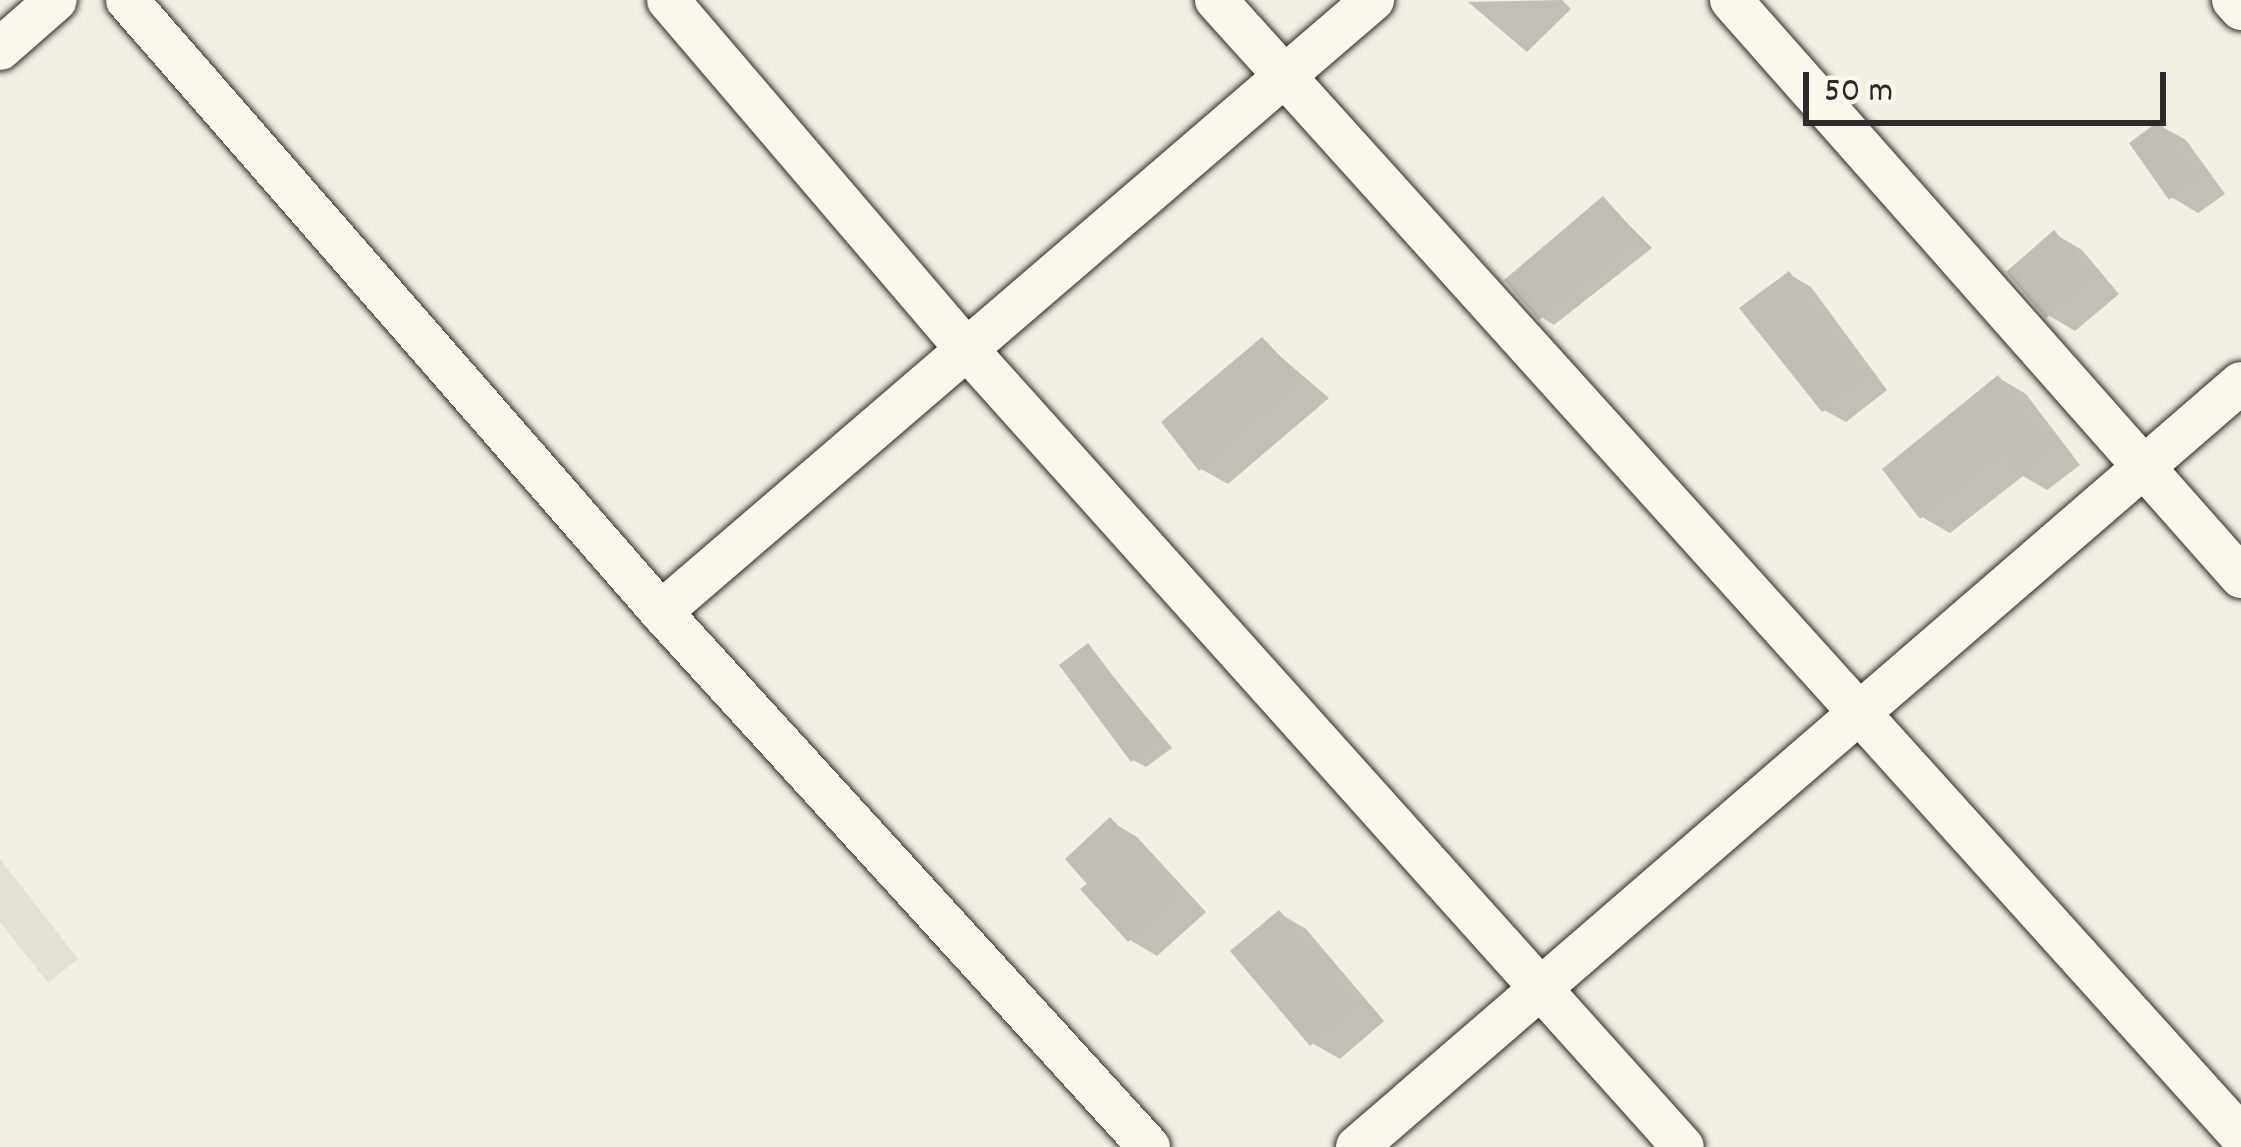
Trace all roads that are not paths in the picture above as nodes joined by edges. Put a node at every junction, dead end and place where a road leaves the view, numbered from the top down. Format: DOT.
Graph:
graph roads {
  1 [pos="56,0"];
  2 [pos="127,0"];
  3 [pos="668,0"];
  4 [pos="1216,0"];
  5 [pos="1373,0"];
  6 [pos="1731,0"];
  7 [pos="2233,0"];
  8 [pos="2241,9"];
  9 [pos="0,49"];
  10 [pos="1284,76"];
  11 [pos="964,346"];
  12 [pos="2241,383"];
  13 [pos="2145,468"];
  14 [pos="2241,577"];
  15 [pos="661,612"];
  16 [pos="1859,714"];
  17 [pos="1539,987"];
  18 [pos="2241,1136"];
  19 [pos="1149,1147"];
  20 [pos="1357,1147"];
  21 [pos="1683,1147"];
  1 -- 9 [label="street"];
  2 -- 15 [label="street"];
  3 -- 11 [label="street"];
  4 -- 10 [label="street"];
  5 -- 10 [label="street"];
  6 -- 13 [label="street"];
  7 -- 8 [label="street"];
  10 -- 11 [label="street"];
  10 -- 16 [label="street"];
  11 -- 15 [label="street"];
  11 -- 17 [label="street"];
  12 -- 13 [label="street"];
  13 -- 14 [label="street"];
  13 -- 16 [label="street"];
  15 -- 19 [label="street"];
  16 -- 17 [label="street"];
  16 -- 18 [label="street"];
  17 -- 20 [label="street"];
  17 -- 21 [label="street"];
}
